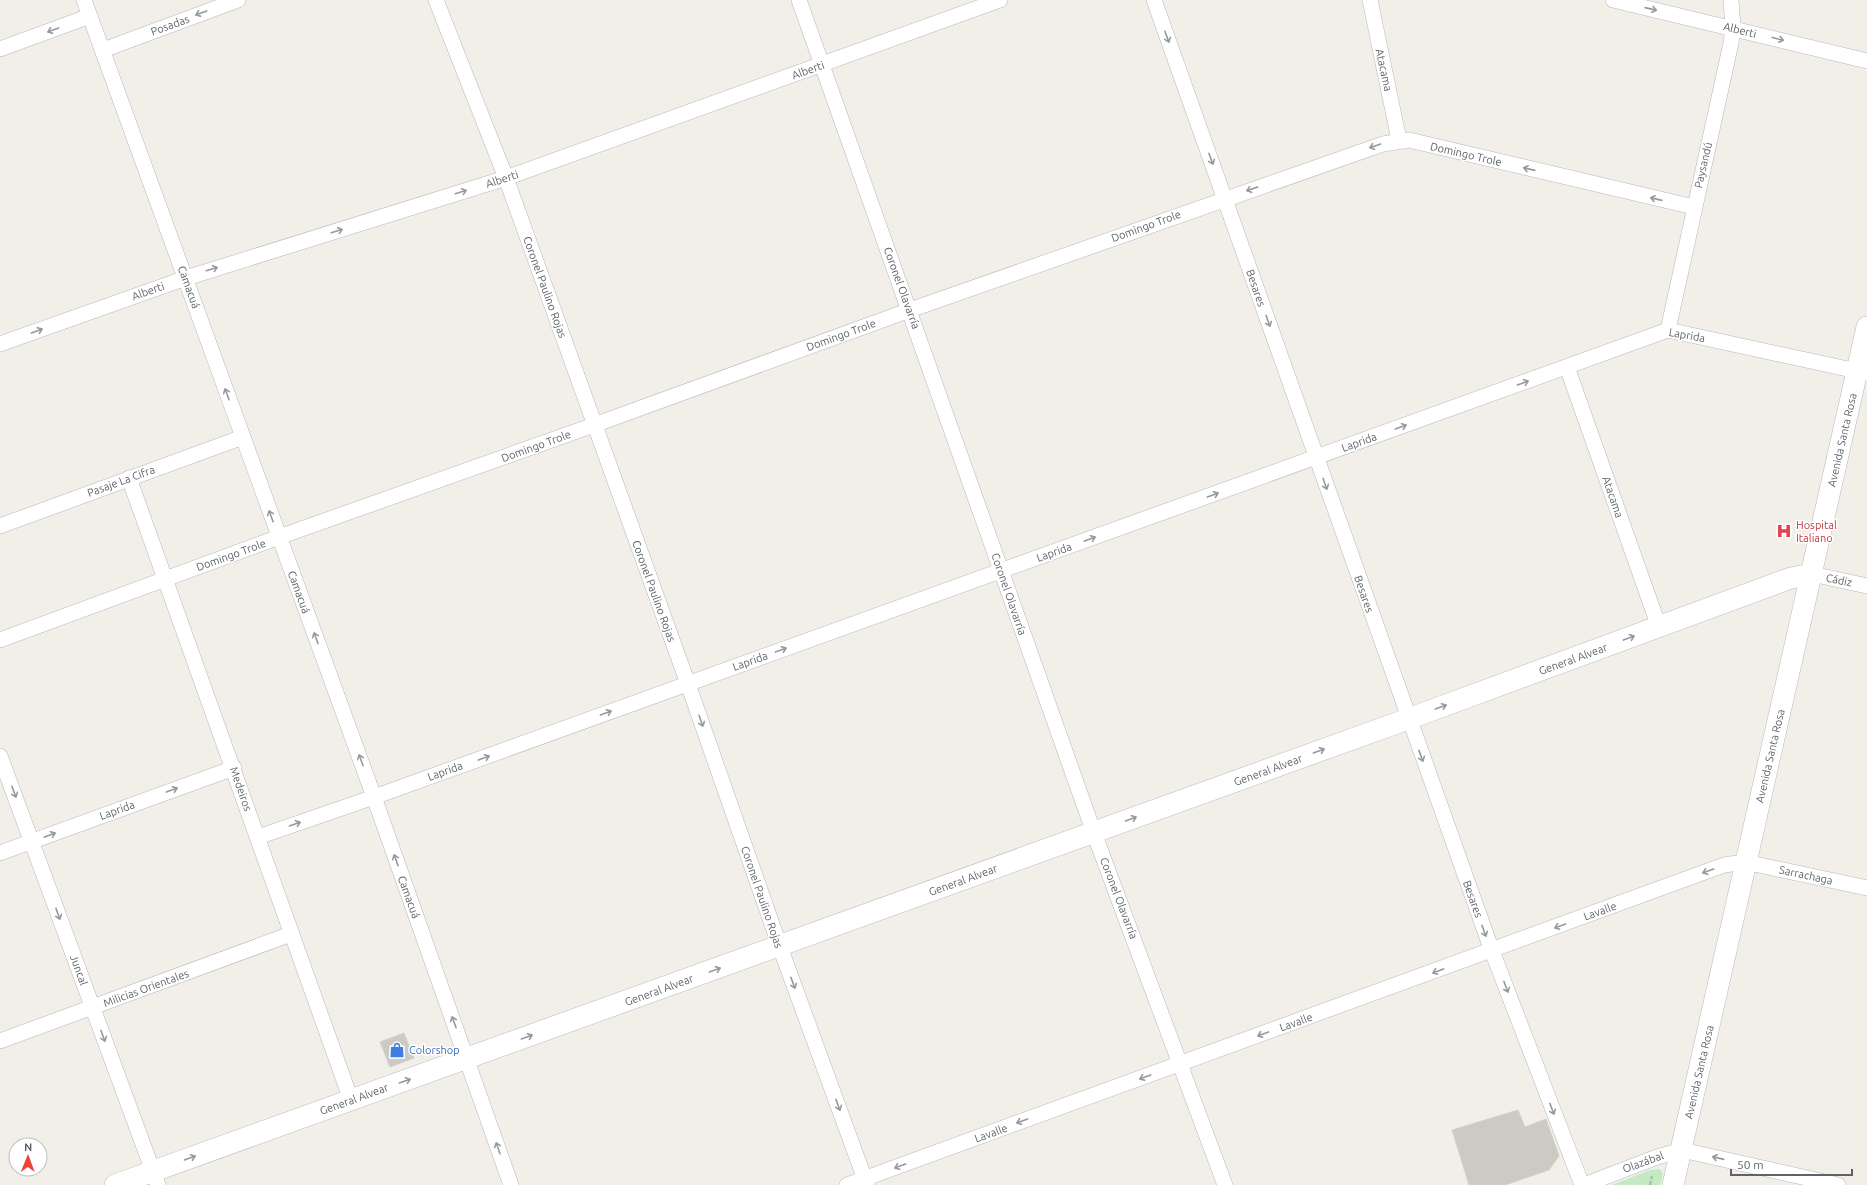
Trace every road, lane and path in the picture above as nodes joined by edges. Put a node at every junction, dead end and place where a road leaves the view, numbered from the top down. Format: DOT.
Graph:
graph roads {
  1 [pos="84,0"];
  2 [pos="238,0"];
  3 [pos="436,0"];
  4 [pos="799,0"];
  5 [pos="1000,0"];
  6 [pos="1154,0"];
  7 [pos="1370,0"];
  8 [pos="1614,0"];
  9 [pos="1731,0"];
  10 [pos="90,16"];
  11 [pos="1733,28"];
  12 [pos="0,49"];
  13 [pos="103,50"];
  14 [pos="1867,61"];
  15 [pos="822,65"];
  16 [pos="1399,140"];
  17 [pos="506,178"];
  18 [pos="1224,198"];
  19 [pos="1694,208"];
  20 [pos="186,278"];
  21 [pos="910,310"];
  22 [pos="1867,327"];
  23 [pos="1668,330"];
  24 [pos="0,344"];
  25 [pos="1567,367"];
  26 [pos="1862,372"];
  27 [pos="594,425"];
  28 [pos="243,437"];
  29 [pos="1316,458"];
  30 [pos="129,478"];
  31 [pos="0,526"];
  32 [pos="279,537"];
  33 [pos="1001,571"];
  34 [pos="1812,574"];
  35 [pos="166,579"];
  36 [pos="1867,586"];
  37 [pos="1659,627"];
  38 [pos="0,640"];
  39 [pos="688,684"];
  40 [pos="1408,719"];
  41 [pos="0,756"];
  42 [pos="234,768"];
  43 [pos="374,797"];
  44 [pos="1094,833"];
  45 [pos="258,837"];
  46 [pos="32,842"];
  47 [pos="0,853"];
  48 [pos="1745,862"];
  49 [pos="1867,888"];
  50 [pos="292,934"];
  51 [pos="780,946"];
  52 [pos="1492,951"];
  53 [pos="92,1007"];
  54 [pos="0,1041"];
  55 [pos="467,1059"];
  56 [pos="1181,1064"];
  57 [pos="351,1100"];
  58 [pos="1682,1150"];
  59 [pos="156,1178"];
  60 [pos="866,1182"];
  61 [pos="115,1185"];
  62 [pos="511,1185"];
  63 [pos="847,1185"];
  64 [pos="1226,1185"];
  65 [pos="1583,1185"];
  66 [pos="1673,1185"];
  67 [pos="1838,1185"];
  1 -- 10 [label="street, Camacuá"];
  2 -- 13 [label="street, Posadas, one-way"];
  3 -- 17 [label="street, Coronel Paulino Rojas"];
  4 -- 15 [label="street, Coronel Olavarría"];
  5 -- 15 [label="street, Alberti"];
  6 -- 18 [label="street, Besares, one-way"];
  7 -- 16 [label="street, Atacama"];
  8 -- 11 [label="street, Alberti, one-way"];
  9 -- 11 [label="street, Paysandú"];
  10 -- 12 [label="street, one-way"];
  10 -- 13 [label="street, Camacuá"];
  11 -- 14 [label="street, Alberti, one-way"];
  11 -- 19 [label="street, Paysandú"];
  13 -- 20 [label="street, Camacuá"];
  15 -- 17 [label="street, Alberti"];
  15 -- 21 [label="street, Coronel Olavarría"];
  16 -- 18 [label="street, Domingo Trole, one-way"];
  19 -- 16 [label="street, Domingo Trole, one-way"];
  20 -- 17 [label="street, Alberti, one-way"];
  17 -- 27 [label="street, Coronel Paulino Rojas"];
  18 -- 21 [label="street, Domingo Trole"];
  18 -- 29 [label="street, Besares, one-way"];
  19 -- 23 [label="street, Paysandú"];
  24 -- 20 [label="street, Alberti, one-way"];
  28 -- 20 [label="street, Camacuá, one-way"];
  21 -- 27 [label="street, Domingo Trole"];
  21 -- 33 [label="street, Coronel Olavarría"];
  22 -- 26 [label="street, Avenida Santa Rosa"];
  23 -- 25 [label="street, Laprida"];
  23 -- 26 [label="street, Laprida"];
  29 -- 25 [label="street, Laprida, one-way"];
  25 -- 37 [label="street, Atacama"];
  26 -- 34 [label="street, Avenida Santa Rosa"];
  27 -- 32 [label="street, Domingo Trole"];
  27 -- 39 [label="street, Coronel Paulino Rojas"];
  28 -- 30 [label="street, Pasaje La Cifra"];
  32 -- 28 [label="street, Camacuá, one-way"];
  33 -- 29 [label="street, Laprida, one-way"];
  29 -- 40 [label="street, Besares, one-way"];
  30 -- 31 [label="street, Pasaje La Cifra"];
  30 -- 35 [label="street, Medeiros"];
  32 -- 35 [label="street, Domingo Trole"];
  43 -- 32 [label="street, Camacuá, one-way"];
  39 -- 33 [label="street, Laprida, one-way"];
  33 -- 44 [label="street, Coronel Olavarría"];
  34 -- 36 [label="street, Cádiz"];
  34 -- 37 [label="street, General Alvear"];
  34 -- 48 [label="street, Avenida Santa Rosa"];
  35 -- 38 [label="street, Domingo Trole"];
  35 -- 42 [label="street, Medeiros"];
  40 -- 37 [label="street, General Alvear, one-way"];
  43 -- 39 [label="street, Laprida, one-way"];
  39 -- 51 [label="street, Coronel Paulino Rojas, one-way"];
  44 -- 40 [label="street, General Alvear, one-way"];
  40 -- 52 [label="street, Besares, one-way"];
  41 -- 46 [label="street, Juncal, one-way"];
  42 -- 45 [label="street, Medeiros"];
  46 -- 42 [label="street, Laprida, one-way"];
  45 -- 43 [label="street, Laprida, one-way"];
  55 -- 43 [label="street, Camacuá, one-way"];
  44 -- 51 [label="street, General Alvear"];
  44 -- 56 [label="street, Coronel Olavarría"];
  45 -- 50 [label="street, Medeiros"];
  46 -- 47 [label="street, Laprida"];
  46 -- 53 [label="street, Juncal, one-way"];
  48 -- 49 [label="street, Sarrachaga"];
  48 -- 52 [label="street, Lavalle, one-way"];
  48 -- 58 [label="street, Avenida Santa Rosa"];
  50 -- 53 [label="street, Milicias Orientales"];
  50 -- 57 [label="street, Medeiros"];
  55 -- 51 [label="street, General Alvear, one-way"];
  51 -- 60 [label="street, Coronel Paulino Rojas, one-way"];
  52 -- 56 [label="street, Lavalle, one-way"];
  52 -- 65 [label="street, Besares, one-way"];
  53 -- 54 [label="street, Milicias Orientales"];
  53 -- 59 [label="street, Juncal, one-way"];
  57 -- 55 [label="street, General Alvear, one-way"];
  62 -- 55 [label="street, Camacuá, one-way"];
  56 -- 60 [label="street, Lavalle, one-way"];
  56 -- 64 [label="street, Coronel Olavarría"];
  59 -- 57 [label="street, General Alvear, one-way"];
  58 -- 65 [label="street, Olazábal"];
  58 -- 66 [label="street, Avenida Santa Rosa"];
  67 -- 58 [label="street, one-way"];
  59 -- 61 [label="street, General Alvear"];
  60 -- 63 [label="street, Lavalle"];
}
